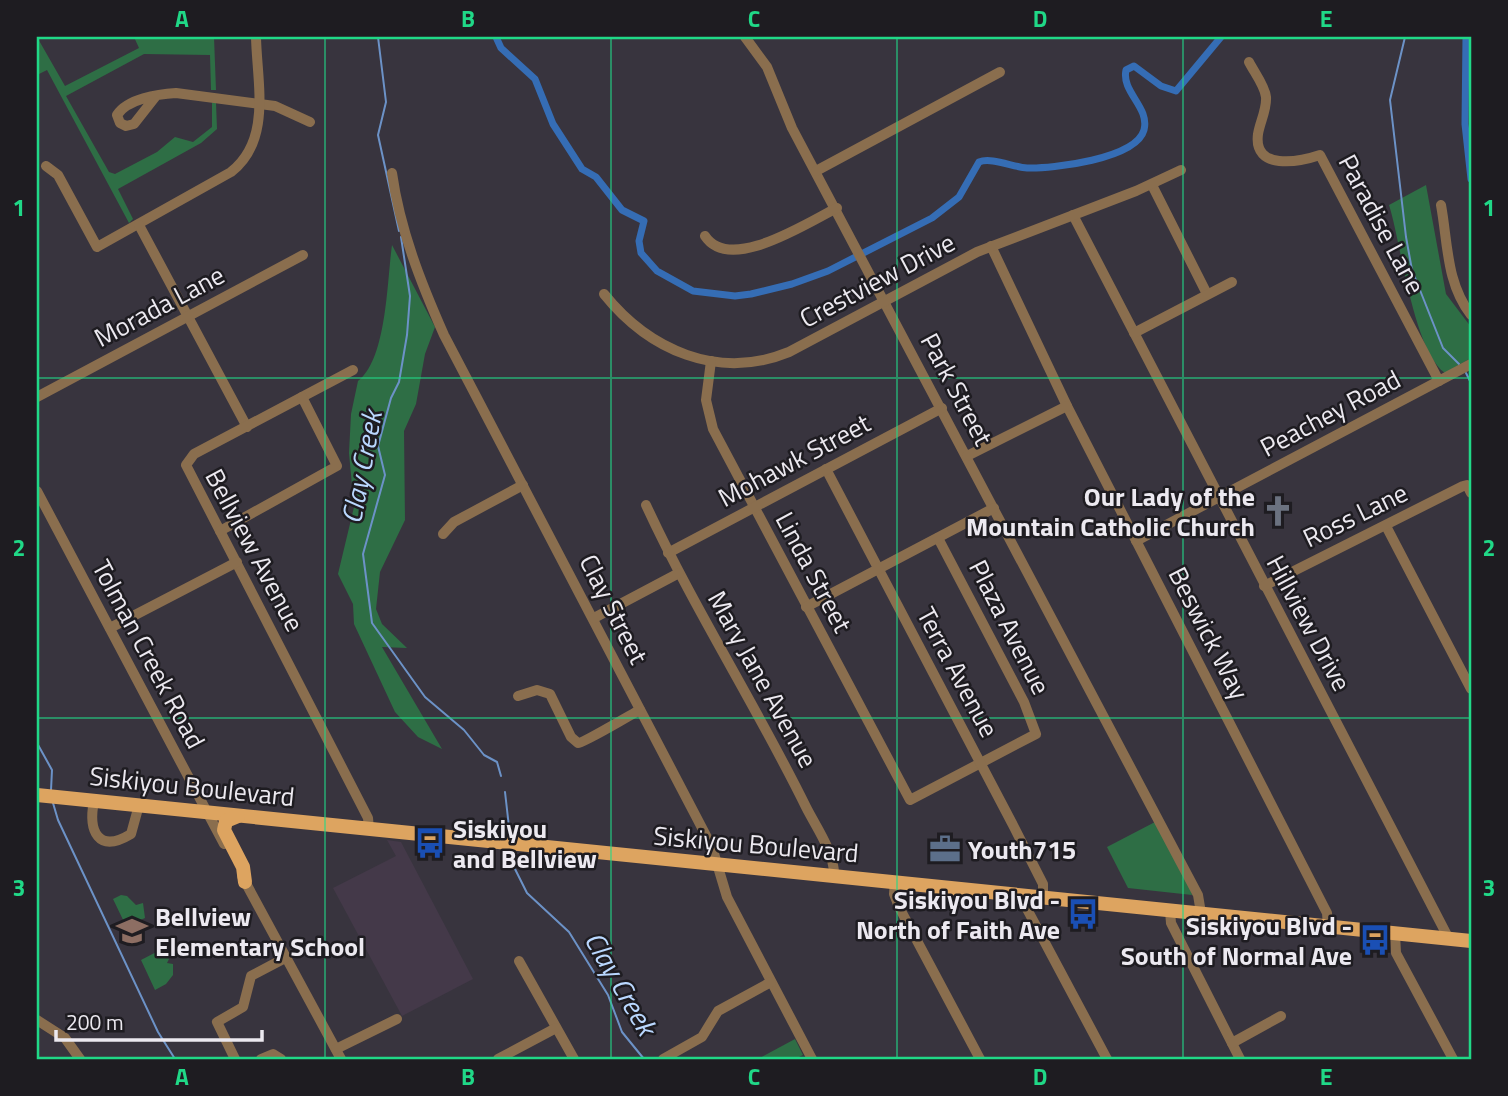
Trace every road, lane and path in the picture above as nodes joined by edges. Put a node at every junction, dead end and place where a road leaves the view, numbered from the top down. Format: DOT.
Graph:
graph roads {
  1 [pos="256,37"];
  2 [pos="745,37"];
  3 [pos="1250,62"];
  4 [pos="1000,72"];
  5 [pos="156,96"];
  6 [pos="258,103"];
  7 [pos="310,122"];
  8 [pos="46,166"];
  9 [pos="1181,170"];
  10 [pos="816,171"];
  11 [pos="392,173"];
  12 [pos="1152,185"];
  13 [pos="1441,205"];
  14 [pos="837,208"];
  15 [pos="1073,215"];
  16 [pos="139,225"];
  17 [pos="705,236"];
  18 [pos="991,246"];
  19 [pos="303,255"];
  20 [pos="1232,282"];
  21 [pos="604,294"];
  22 [pos="1207,294"];
  23 [pos="886,301"];
  24 [pos="189,315"];
  25 [pos="1471,315"];
  26 [pos="1134,333"];
  27 [pos="711,361"];
  28 [pos="1471,365"];
  29 [pos="353,370"];
  30 [pos="1439,381"];
  31 [pos="37,397"];
  32 [pos="302,397"];
  33 [pos="1067,406"];
  34 [pos="942,408"];
  35 [pos="247,427"];
  36 [pos="967,456"];
  37 [pos="826,469"];
  38 [pos="523,485"];
  39 [pos="1469,489"];
  40 [pos="37,491"];
  41 [pos="1219,499"];
  42 [pos="646,505"];
  43 [pos="754,507"];
  44 [pos="994,508"];
  45 [pos="1386,526"];
  46 [pos="220,531"];
  47 [pos="443,534"];
  48 [pos="938,538"];
  49 [pos="1136,541"];
  50 [pos="668,553"];
  51 [pos="237,562"];
  52 [pos="879,569"];
  53 [pos="679,573"];
  54 [pos="1264,586"];
  55 [pos="806,607"];
  56 [pos="594,618"];
  57 [pos="110,628"];
  58 [pos="1471,689"];
  59 [pos="517,696"];
  60 [pos="640,710"];
  61 [pos="981,764"];
  62 [pos="37,795"];
  63 [pos="94,801"];
  64 [pos="139,805"];
  65 [pos="208,812"];
  66 [pos="239,816"];
  67 [pos="369,829"];
  68 [pos="716,864"];
  69 [pos="834,876"];
  70 [pos="244,882"];
  71 [pos="895,882"];
  72 [pos="1026,895"];
  73 [pos="1044,897"];
  74 [pos="1170,911"];
  75 [pos="1201,914"];
  76 [pos="1328,926"];
  77 [pos="1395,934"];
  78 [pos="1449,939"];
  79 [pos="1471,941"];
  80 [pos="287,957"];
  81 [pos="519,961"];
  82 [pos="771,982"];
  83 [pos="1281,1016"];
  84 [pos="397,1019"];
  85 [pos="37,1020"];
  86 [pos="556,1028"];
  87 [pos="1232,1043"];
  88 [pos="339,1054"];
  89 [pos="80,1059"];
  90 [pos="235,1059"];
  91 [pos="261,1059"];
  92 [pos="281,1059"];
  93 [pos="498,1059"];
  94 [pos="574,1059"];
  95 [pos="663,1059"];
  96 [pos="812,1059"];
  97 [pos="980,1059"];
  98 [pos="1107,1059"];
  99 [pos="1240,1059"];
  100 [pos="1453,1059"];
  1 -- 6 [label="street"];
  2 -- 10 [label="street, Park Street"];
  3 -- 30 [label="street, Paradise Lane"];
  4 -- 10 [label="street"];
  5 -- 6 [label="street"];
  6 -- 7 [label="street"];
  6 -- 16 [label="street"];
  8 -- 16 [label="street"];
  9 -- 12 [label="street, Crestview Drive"];
  10 -- 14 [label="street, Park Street"];
  11 -- 38 [label="street, Clay Street"];
  12 -- 15 [label="street, Crestview Drive"];
  12 -- 22 [label="street"];
  13 -- 25 [label="street"];
  14 -- 17 [label="street"];
  14 -- 23 [label="street, Park Street"];
  15 -- 18 [label="street, Crestview Drive"];
  15 -- 26 [label="street, Hillview Drive"];
  16 -- 24 [label="street"];
  18 -- 23 [label="street, Crestview Drive"];
  18 -- 33 [label="street, Beswick Way"];
  19 -- 24 [label="street, Morada Lane"];
  20 -- 22 [label="street"];
  21 -- 27 [label="street, Crestview Drive"];
  22 -- 26 [label="street"];
  23 -- 27 [label="street, Crestview Drive"];
  23 -- 34 [label="street, Park Street"];
  24 -- 31 [label="street, Morada Lane"];
  24 -- 35 [label="street"];
  26 -- 41 [label="street, Hillview Drive"];
  27 -- 43 [label="street, Linda Street"];
  28 -- 30 [label="street, Peachey Road"];
  29 -- 32 [label="street, Bellview Avenue"];
  30 -- 41 [label="street, Peachey Road"];
  32 -- 35 [label="street, Bellview Avenue"];
  32 -- 46 [label="street"];
  33 -- 36 [label="street"];
  33 -- 49 [label="street, Beswick Way"];
  34 -- 36 [label="street, Park Street"];
  34 -- 37 [label="street, Mohawk Street"];
  35 -- 46 [label="street, Bellview Avenue"];
  36 -- 44 [label="street, Park Street"];
  37 -- 43 [label="street, Mohawk Street"];
  37 -- 52 [label="street, Terra Avenue"];
  38 -- 47 [label="street"];
  38 -- 56 [label="street, Clay Street"];
  39 -- 45 [label="street, Ross Lane"];
  40 -- 57 [label="street, Tolman Creek Road"];
  41 -- 49 [label="street, Peachey Road"];
  41 -- 54 [label="street, Hillview Drive"];
  42 -- 50 [label="street, Mary Jane Avenue"];
  43 -- 50 [label="street, Mohawk Street"];
  43 -- 55 [label="street, Linda Street"];
  44 -- 48 [label="street"];
  44 -- 75 [label="street, Park Street"];
  45 -- 54 [label="street, Ross Lane"];
  45 -- 58 [label="street"];
  46 -- 51 [label="street, Bellview Avenue"];
  48 -- 52 [label="street"];
  48 -- 61 [label="street, Plaza Avenue"];
  49 -- 76 [label="street, Beswick Way"];
  50 -- 53 [label="street, Mary Jane Avenue"];
  51 -- 57 [label="street"];
  51 -- 67 [label="street, Bellview Avenue"];
  52 -- 55 [label="street"];
  52 -- 61 [label="street, Terra Avenue"];
  53 -- 56 [label="street"];
  53 -- 69 [label="street, Mary Jane Avenue"];
  54 -- 78 [label="street, Hillview Drive"];
  55 -- 61 [label="street, Linda Street"];
  56 -- 60 [label="street, Clay Street"];
  57 -- 65 [label="street, Tolman Creek Road"];
  59 -- 60 [label="street"];
  60 -- 68 [label="street, Clay Street"];
  61 -- 73 [label="street, Terra Avenue"];
  62 -- 63 [label="main road, Siskiyou Boulevard"];
  63 -- 64 [label="main road, Siskiyou Boulevard"];
  63 -- 64 [label="street"];
  64 -- 65 [label="main road, Siskiyou Boulevard"];
  65 -- 66 [label="main road, Siskiyou Boulevard"];
  65 -- 70 [label="street, Tolman Creek Road"];
  66 -- 67 [label="main road, Siskiyou Boulevard"];
  66 -- 70 [label="main road"];
  67 -- 68 [label="main road, Siskiyou Boulevard"];
  68 -- 69 [label="main road, Siskiyou Boulevard"];
  68 -- 82 [label="street, Clay Street"];
  69 -- 71 [label="main road, Siskiyou Boulevard"];
  70 -- 80 [label="street, Tolman Creek Road"];
  71 -- 72 [label="main road, Siskiyou Boulevard"];
  71 -- 97 [label="street"];
  72 -- 73 [label="main road, Siskiyou Boulevard"];
  72 -- 98 [label="street"];
  73 -- 74 [label="main road, Siskiyou Boulevard"];
  74 -- 75 [label="main road, Siskiyou Boulevard"];
  74 -- 87 [label="street"];
  75 -- 76 [label="main road, Siskiyou Boulevard"];
  76 -- 77 [label="main road, Siskiyou Boulevard"];
  77 -- 78 [label="main road, Siskiyou Boulevard"];
  77 -- 100 [label="street"];
  78 -- 79 [label="main road, Siskiyou Boulevard"];
  80 -- 88 [label="street, Tolman Creek Road"];
  80 -- 90 [label="street"];
  81 -- 86 [label="street"];
  82 -- 95 [label="street"];
  82 -- 96 [label="street, Clay Street"];
  83 -- 87 [label="street"];
  84 -- 88 [label="street"];
  85 -- 89 [label="street"];
  86 -- 93 [label="street"];
  86 -- 94 [label="street"];
  87 -- 99 [label="street"];
  91 -- 92 [label="street"];
}
